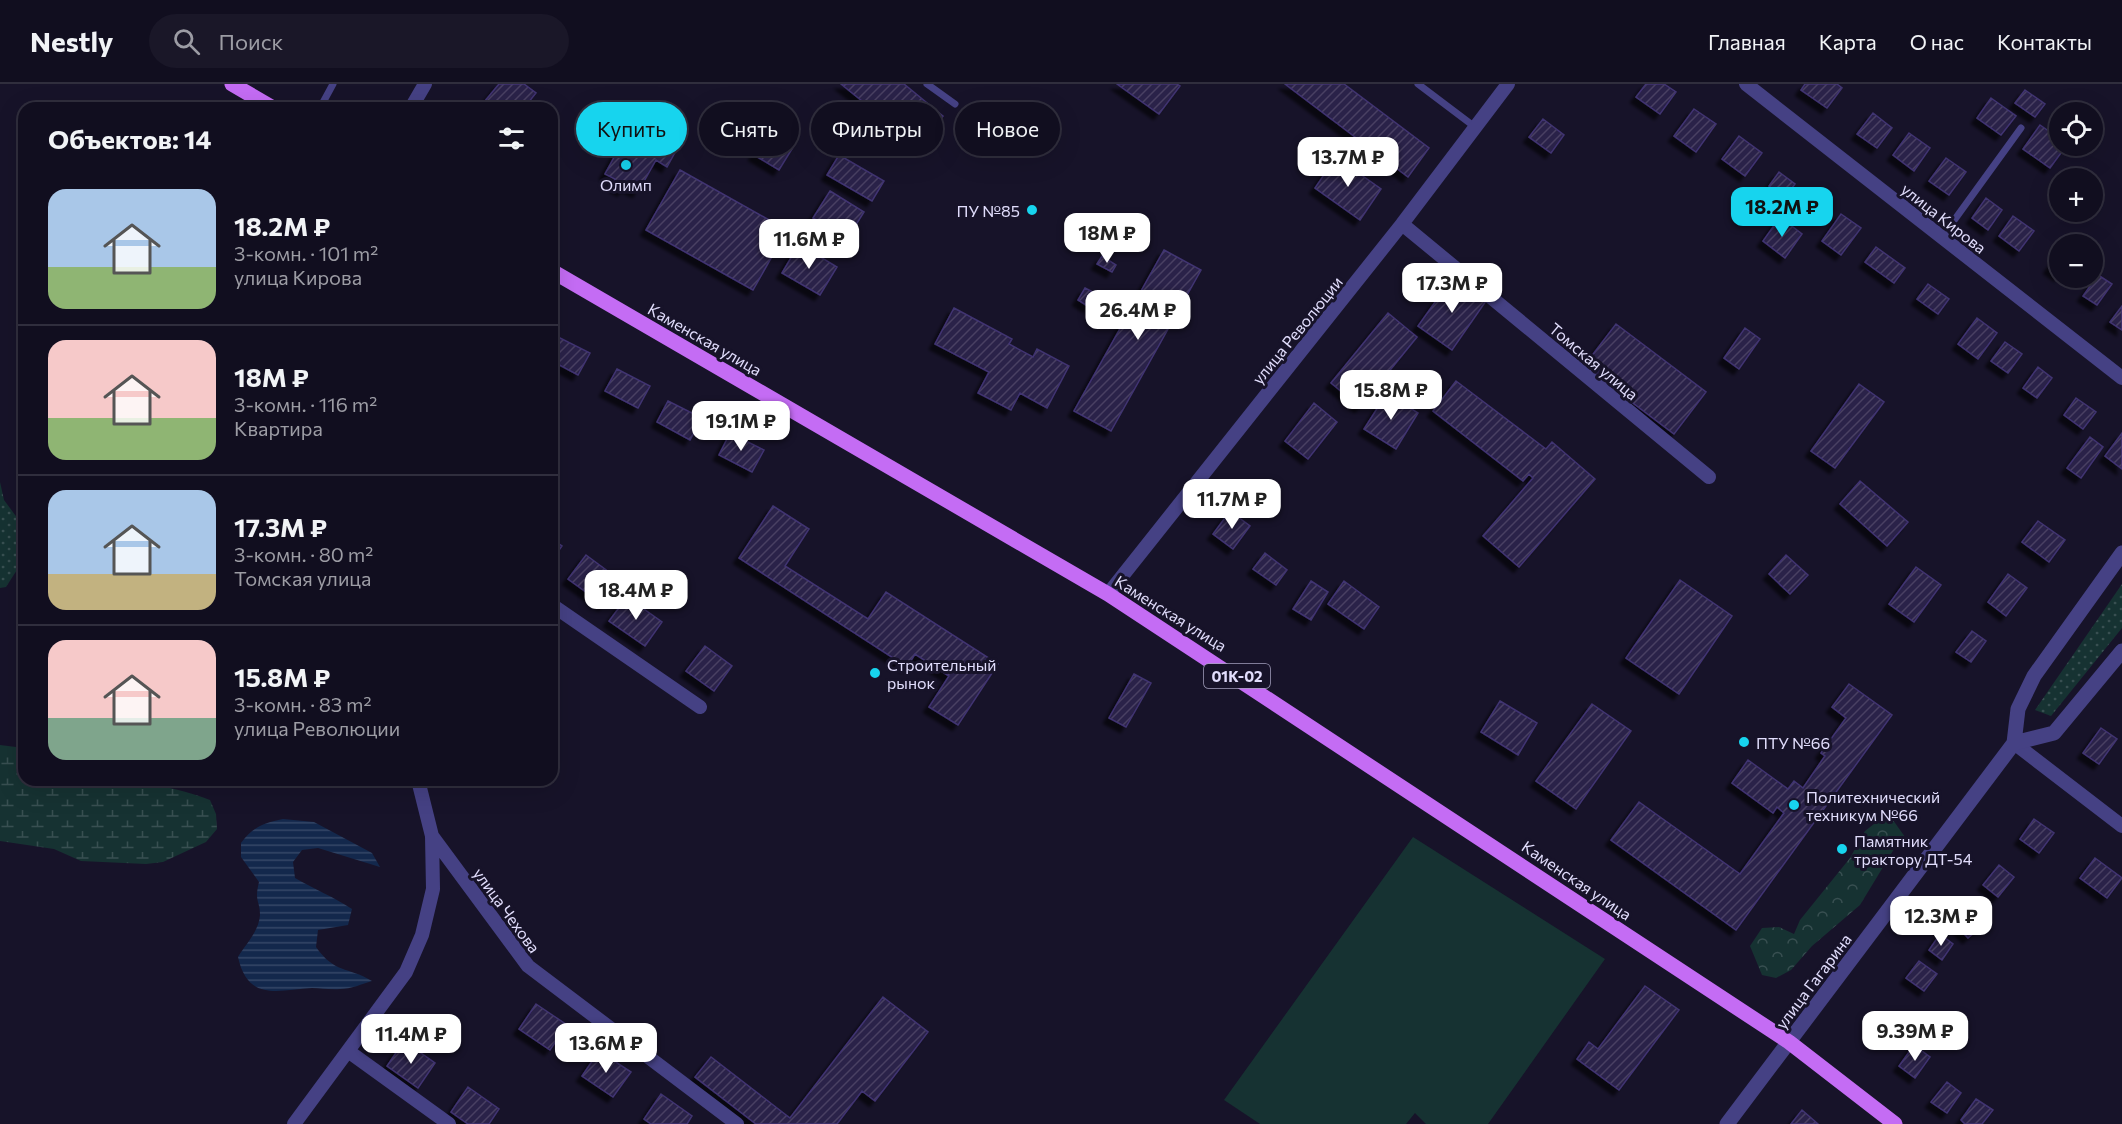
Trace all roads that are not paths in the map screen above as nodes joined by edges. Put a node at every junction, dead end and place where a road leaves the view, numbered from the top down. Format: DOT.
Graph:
graph roads {
  1 [pos="232,84"];
  2 [pos="333,84"];
  3 [pos="425,84"];
  4 [pos="927,84"];
  5 [pos="1418,84"];
  6 [pos="1508,84"];
  7 [pos="1746,84"];
  8 [pos="263,102"];
  9 [pos="323,102"];
  10 [pos="414,102"];
  11 [pos="955,103"];
  12 [pos="1475,127"];
  13 [pos="2021,128"];
  14 [pos="1402,224"];
  15 [pos="1942,237"];
  16 [pos="558,274"];
  17 [pos="2122,378"];
  18 [pos="1709,477"];
  19 [pos="2122,554"];
  20 [pos="1108,594"];
  21 [pos="558,609"];
  22 [pos="2122,651"];
  23 [pos="700,708"];
  24 [pos="2014,743"];
  25 [pos="420,786"];
  26 [pos="2122,826"];
  27 [pos="432,836"];
  28 [pos="1789,1042"];
  29 [pos="348,1051"];
  30 [pos="294,1124"];
  31 [pos="449,1124"];
  32 [pos="737,1124"];
  33 [pos="1726,1124"];
  34 [pos="1895,1124"];
  1 -- 8 [label="main road"];
  2 -- 9 [label="lane"];
  3 -- 10 [label="street"];
  4 -- 11 [label="lane"];
  5 -- 12 [label="lane"];
  6 -- 12 [label="street, улица Революции"];
  7 -- 15 [label="street, улица Кирова"];
  12 -- 14 [label="street, улица Революции"];
  13 -- 15 [label="lane"];
  14 -- 18 [label="street, Томская улица"];
  14 -- 20 [label="street, улица Революции"];
  15 -- 17 [label="street, улица Кирова"];
  16 -- 20 [label="main road, Каменская улица / 01К-02"];
  19 -- 24 [label="street"];
  20 -- 28 [label="main road, Каменская улица / 01К-02"];
  21 -- 23 [label="street"];
  22 -- 24 [label="street"];
  24 -- 26 [label="street"];
  24 -- 28 [label="street, улица Гагарина"];
  25 -- 27 [label="street"];
  27 -- 29 [label="street"];
  27 -- 32 [label="street, улица Чехова"];
  28 -- 33 [label="street, улица Гагарина"];
  28 -- 34 [label="main road, Каменская улица / 01К-02"];
  29 -- 30 [label="street"];
  29 -- 31 [label="street"];
}
